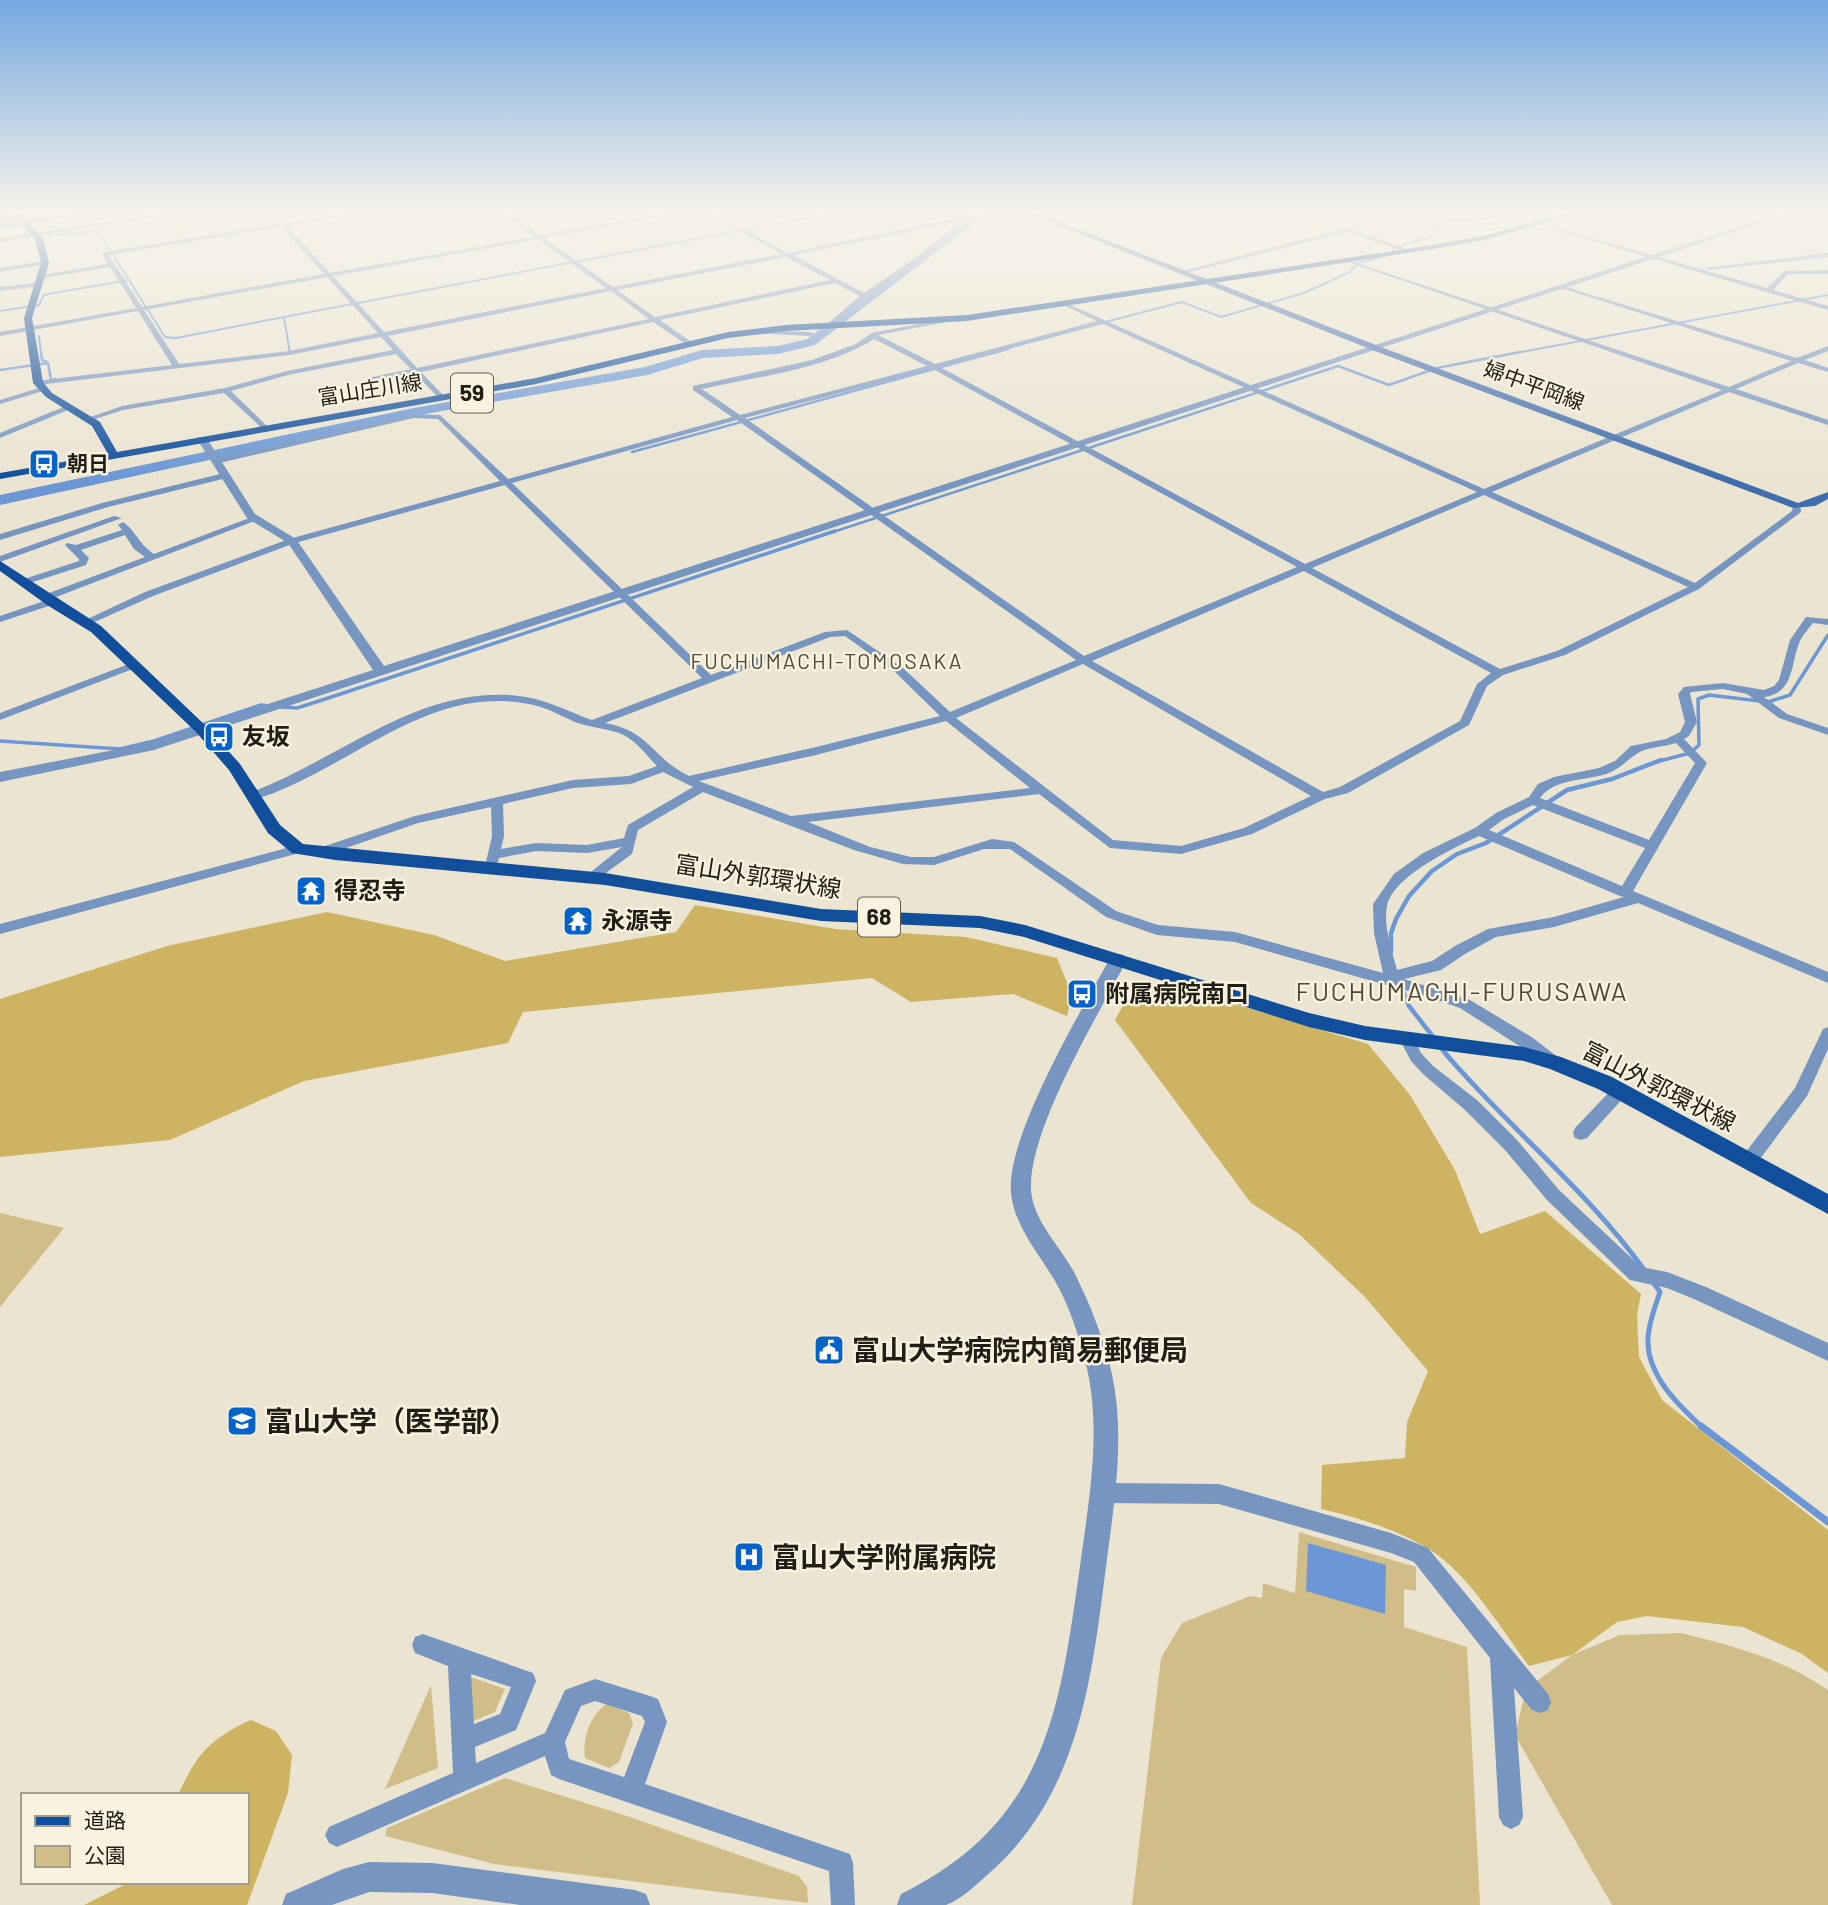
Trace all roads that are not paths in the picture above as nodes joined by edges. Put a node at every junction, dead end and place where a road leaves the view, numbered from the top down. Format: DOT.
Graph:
graph roads {
  1 [pos="34,302"];
  2 [pos="135,302"];
  3 [pos="180,302"];
  4 [pos="352,302"];
  5 [pos="551,302"];
  6 [pos="628,302"];
  7 [pos="732,302"];
  8 [pos="856,302"];
  9 [pos="1077,302"];
  10 [pos="1258,302"];
  11 [pos="1469,302"];
  12 [pos="1519,302"];
  13 [pos="1609,302"];
  14 [pos="1808,302"];
  15 [pos="1064,304"];
  16 [pos="1828,308"];
  17 [pos="140,309"];
  18 [pos="1493,310"];
  19 [pos="652,318"];
  20 [pos="951,319"];
  21 [pos="1103,322"];
  22 [pos="828,326"];
  23 [pos="29,329"];
  24 [pos="747,332"];
  25 [pos="0,334"];
  26 [pos="810,334"];
  27 [pos="383,335"];
  28 [pos="874,337"];
  29 [pos="687,343"];
  30 [pos="1828,348"];
  31 [pos="1378,349"];
  32 [pos="398,351"];
  33 [pos="1799,361"];
  34 [pos="933,366"];
  35 [pos="177,367"];
  36 [pos="416,370"];
  37 [pos="1828,370"];
  38 [pos="371,380"];
  39 [pos="40,387"];
  40 [pos="1255,389"];
  41 [pos="226,390"];
  42 [pos="1732,391"];
  43 [pos="442,398"];
  44 [pos="0,402"];
  45 [pos="69,408"];
  46 [pos="737,418"];
  47 [pos="89,419"];
  48 [pos="1828,423"];
  49 [pos="264,428"];
  50 [pos="0,436"];
  51 [pos="1618,438"];
  52 [pos="202,439"];
  53 [pos="1080,446"];
  54 [pos="114,455"];
  55 [pos="213,457"];
  56 [pos="0,476"];
  57 [pos="225,476"];
  58 [pos="504,482"];
  59 [pos="1487,492"];
  60 [pos="1828,495"];
  61 [pos="105,505"];
  62 [pos="1797,506"];
  63 [pos="872,513"];
  64 [pos="117,519"];
  65 [pos="255,519"];
  66 [pos="128,531"];
  67 [pos="0,537"];
  68 [pos="61,537"];
  69 [pos="292,541"];
  70 [pos="75,549"];
  71 [pos="152,557"];
  72 [pos="0,559"];
  73 [pos="0,565"];
  74 [pos="1304,565"];
  75 [pos="24,583"];
  76 [pos="1696,587"];
  77 [pos="620,595"];
  78 [pos="48,600"];
  79 [pos="0,619"];
  80 [pos="86,622"];
  81 [pos="1828,622"];
  82 [pos="1083,660"];
  83 [pos="134,665"];
  84 [pos="381,673"];
  85 [pos="1499,673"];
  86 [pos="708,678"];
  87 [pos="1750,693"];
  88 [pos="0,717"];
  89 [pos="948,717"];
  90 [pos="594,723"];
  91 [pos="201,729"];
  92 [pos="1828,732"];
  93 [pos="1677,738"];
  94 [pos="665,767"];
  95 [pos="0,777"];
  96 [pos="687,780"];
  97 [pos="703,787"];
  98 [pos="1042,790"];
  99 [pos="253,796"];
  100 [pos="1321,796"];
  101 [pos="1533,800"];
  102 [pos="496,801"];
  103 [pos="788,820"];
  104 [pos="1479,831"];
  105 [pos="628,841"];
  106 [pos="1653,846"];
  107 [pos="298,849"];
  108 [pos="317,853"];
  109 [pos="492,861"];
  110 [pos="592,878"];
  111 [pos="1625,892"];
  112 [pos="1639,898"];
  113 [pos="0,929"];
  114 [pos="1118,960"];
  115 [pos="1828,978"];
  116 [pos="1392,980"];
  117 [pos="1828,1033"];
  118 [pos="1407,1040"];
  119 [pos="1554,1062"];
  120 [pos="1620,1091"];
  121 [pos="1581,1133"];
  122 [pos="1748,1161"];
  123 [pos="1828,1205"];
  124 [pos="1828,1352"];
  125 [pos="1103,1493"];
  126 [pos="424,1645"];
  127 [pos="1501,1654"];
  128 [pos="459,1659"];
  129 [pos="1539,1702"];
  130 [pos="463,1740"];
  131 [pos="553,1741"];
  132 [pos="465,1779"];
  133 [pos="631,1791"];
  134 [pos="1511,1817"];
  135 [pos="337,1835"];
  136 [pos="297,1905"];
  137 [pos="635,1905"];
  138 [pos="843,1905"];
  139 [pos="912,1905"];
  1 -- 23 [label="main road"];
  2 -- 17 [label="street"];
  3 -- 17 [label="street"];
  4 -- 27 [label="street"];
  5 -- 27 [label="street"];
  6 -- 19 [label="street"];
  7 -- 19 [label="street"];
  8 -- 22 [label="street"];
  9 -- 15 [label="main road, 富山庄川線 / 59"];
  10 -- 31 [label="main road, 婦中平岡線"];
  11 -- 18 [label="street"];
  12 -- 18 [label="street"];
  13 -- 33 [label="street"];
  14 -- 16 [label="street"];
  15 -- 20 [label="main road, 富山庄川線 / 59"];
  15 -- 21 [label="street"];
  17 -- 23 [label="street"];
  17 -- 35 [label="street"];
  18 -- 31 [label="street"];
  18 -- 42 [label="street"];
  19 -- 29 [label="street"];
  19 -- 36 [label="street"];
  20 -- 22 [label="main road, 富山庄川線 / 59"];
  20 -- 28 [label="street"];
  21 -- 34 [label="street"];
  21 -- 40 [label="street"];
  22 -- 24 [label="main road, 富山庄川線 / 59"];
  23 -- 25 [label="street"];
  23 -- 39 [label="main road"];
  24 -- 26 [label="street"];
  24 -- 29 [label="main road, 富山庄川線 / 59"];
  27 -- 32 [label="street"];
  27 -- 35 [label="street"];
  28 -- 34 [label="street"];
  28 -- 46 [label="street"];
  29 -- 43 [label="main road, 富山庄川線 / 59"];
  30 -- 33 [label="street"];
  31 -- 40 [label="street"];
  31 -- 51 [label="main road, 婦中平岡線"];
  32 -- 36 [label="street"];
  32 -- 41 [label="street"];
  33 -- 37 [label="street"];
  33 -- 42 [label="street"];
  34 -- 46 [label="street"];
  34 -- 53 [label="street"];
  35 -- 39 [label="street"];
  36 -- 38 [label="street"];
  36 -- 43 [label="street"];
  39 -- 44 [label="street"];
  39 -- 45 [label="main road"];
  40 -- 53 [label="street"];
  40 -- 59 [label="street"];
  41 -- 47 [label="street"];
  41 -- 49 [label="street"];
  42 -- 48 [label="street"];
  42 -- 51 [label="street"];
  43 -- 49 [label="main road, 富山庄川線 / 59"];
  45 -- 47 [label="main road"];
  45 -- 50 [label="street"];
  46 -- 58 [label="street"];
  46 -- 63 [label="street"];
  47 -- 54 [label="main road"];
  49 -- 52 [label="main road, 富山庄川線 / 59"];
  51 -- 59 [label="street"];
  51 -- 62 [label="main road, 婦中平岡線"];
  52 -- 54 [label="main road, 富山庄川線 / 59"];
  52 -- 55 [label="street"];
  53 -- 63 [label="street"];
  53 -- 74 [label="street"];
  54 -- 56 [label="main road, 富山庄川線 / 59"];
  55 -- 57 [label="street"];
  55 -- 58 [label="street"];
  57 -- 61 [label="street"];
  57 -- 65 [label="street"];
  58 -- 69 [label="street"];
  58 -- 77 [label="street"];
  59 -- 74 [label="street"];
  59 -- 76 [label="street"];
  60 -- 62 [label="main road"];
  61 -- 64 [label="street"];
  61 -- 67 [label="street"];
  62 -- 76 [label="street"];
  63 -- 77 [label="street"];
  63 -- 82 [label="street"];
  64 -- 66 [label="street"];
  64 -- 68 [label="street"];
  65 -- 69 [label="street"];
  65 -- 71 [label="street"];
  66 -- 70 [label="street"];
  66 -- 71 [label="street"];
  68 -- 70 [label="street"];
  68 -- 72 [label="street"];
  69 -- 80 [label="street"];
  69 -- 84 [label="street"];
  70 -- 75 [label="street"];
  71 -- 78 [label="street"];
  73 -- 75 [label="main road, 富山外郭環状線 / 68"];
  74 -- 82 [label="street"];
  74 -- 85 [label="street"];
  75 -- 78 [label="main road, 富山外郭環状線 / 68"];
  76 -- 85 [label="street"];
  77 -- 84 [label="street"];
  77 -- 86 [label="street"];
  78 -- 79 [label="street"];
  78 -- 80 [label="main road, 富山外郭環状線 / 68"];
  80 -- 83 [label="main road, 富山外郭環状線 / 68"];
  81 -- 87 [label="street"];
  82 -- 89 [label="street"];
  82 -- 100 [label="street"];
  83 -- 88 [label="street"];
  83 -- 91 [label="main road, 富山外郭環状線 / 68"];
  84 -- 91 [label="street"];
  85 -- 100 [label="street"];
  86 -- 89 [label="street"];
  86 -- 90 [label="street"];
  87 -- 92 [label="street"];
  87 -- 93 [label="street"];
  89 -- 96 [label="street"];
  89 -- 98 [label="street"];
  90 -- 94 [label="street"];
  90 -- 99 [label="street"];
  91 -- 95 [label="street"];
  91 -- 99 [label="main road, 富山外郭環状線 / 68"];
  93 -- 101 [label="street"];
  93 -- 106 [label="street"];
  94 -- 96 [label="street"];
  94 -- 102 [label="street"];
  96 -- 97 [label="street"];
  97 -- 103 [label="street"];
  97 -- 105 [label="street"];
  98 -- 100 [label="street"];
  98 -- 103 [label="street"];
  99 -- 107 [label="main road, 富山外郭環状線 / 68"];
  101 -- 104 [label="street"];
  101 -- 106 [label="street"];
  102 -- 108 [label="street"];
  102 -- 109 [label="street"];
  103 -- 116 [label="street"];
  104 -- 111 [label="street"];
  104 -- 116 [label="street"];
  105 -- 109 [label="street"];
  105 -- 110 [label="street"];
  106 -- 111 [label="street"];
  107 -- 108 [label="main road, 富山外郭環状線 / 68"];
  107 -- 113 [label="street"];
  108 -- 109 [label="main road, 富山外郭環状線 / 68"];
  109 -- 110 [label="main road, 富山外郭環状線 / 68"];
  110 -- 114 [label="main road, 富山外郭環状線 / 68"];
  111 -- 112 [label="street"];
  112 -- 115 [label="street"];
  112 -- 116 [label="street"];
  114 -- 118 [label="main road, 富山外郭環状線 / 68"];
  114 -- 125 [label="street"];
  116 -- 119 [label="street"];
  117 -- 122 [label="street"];
  118 -- 119 [label="main road, 富山外郭環状線 / 68"];
  118 -- 124 [label="street"];
  119 -- 120 [label="main road, 富山外郭環状線 / 68"];
  120 -- 121 [label="street"];
  120 -- 122 [label="main road, 富山外郭環状線 / 68"];
  122 -- 123 [label="main road, 富山外郭環状線 / 68"];
  125 -- 127 [label="street"];
  125 -- 139 [label="street"];
  126 -- 128 [label="street"];
  127 -- 129 [label="street"];
  127 -- 134 [label="street"];
  128 -- 130 [label="street"];
  128 -- 130 [label="street"];
  130 -- 132 [label="street"];
  131 -- 132 [label="street"];
  131 -- 133 [label="street"];
  131 -- 133 [label="street"];
  132 -- 135 [label="street"];
  133 -- 138 [label="street"];
  136 -- 137 [label="street"];
}
